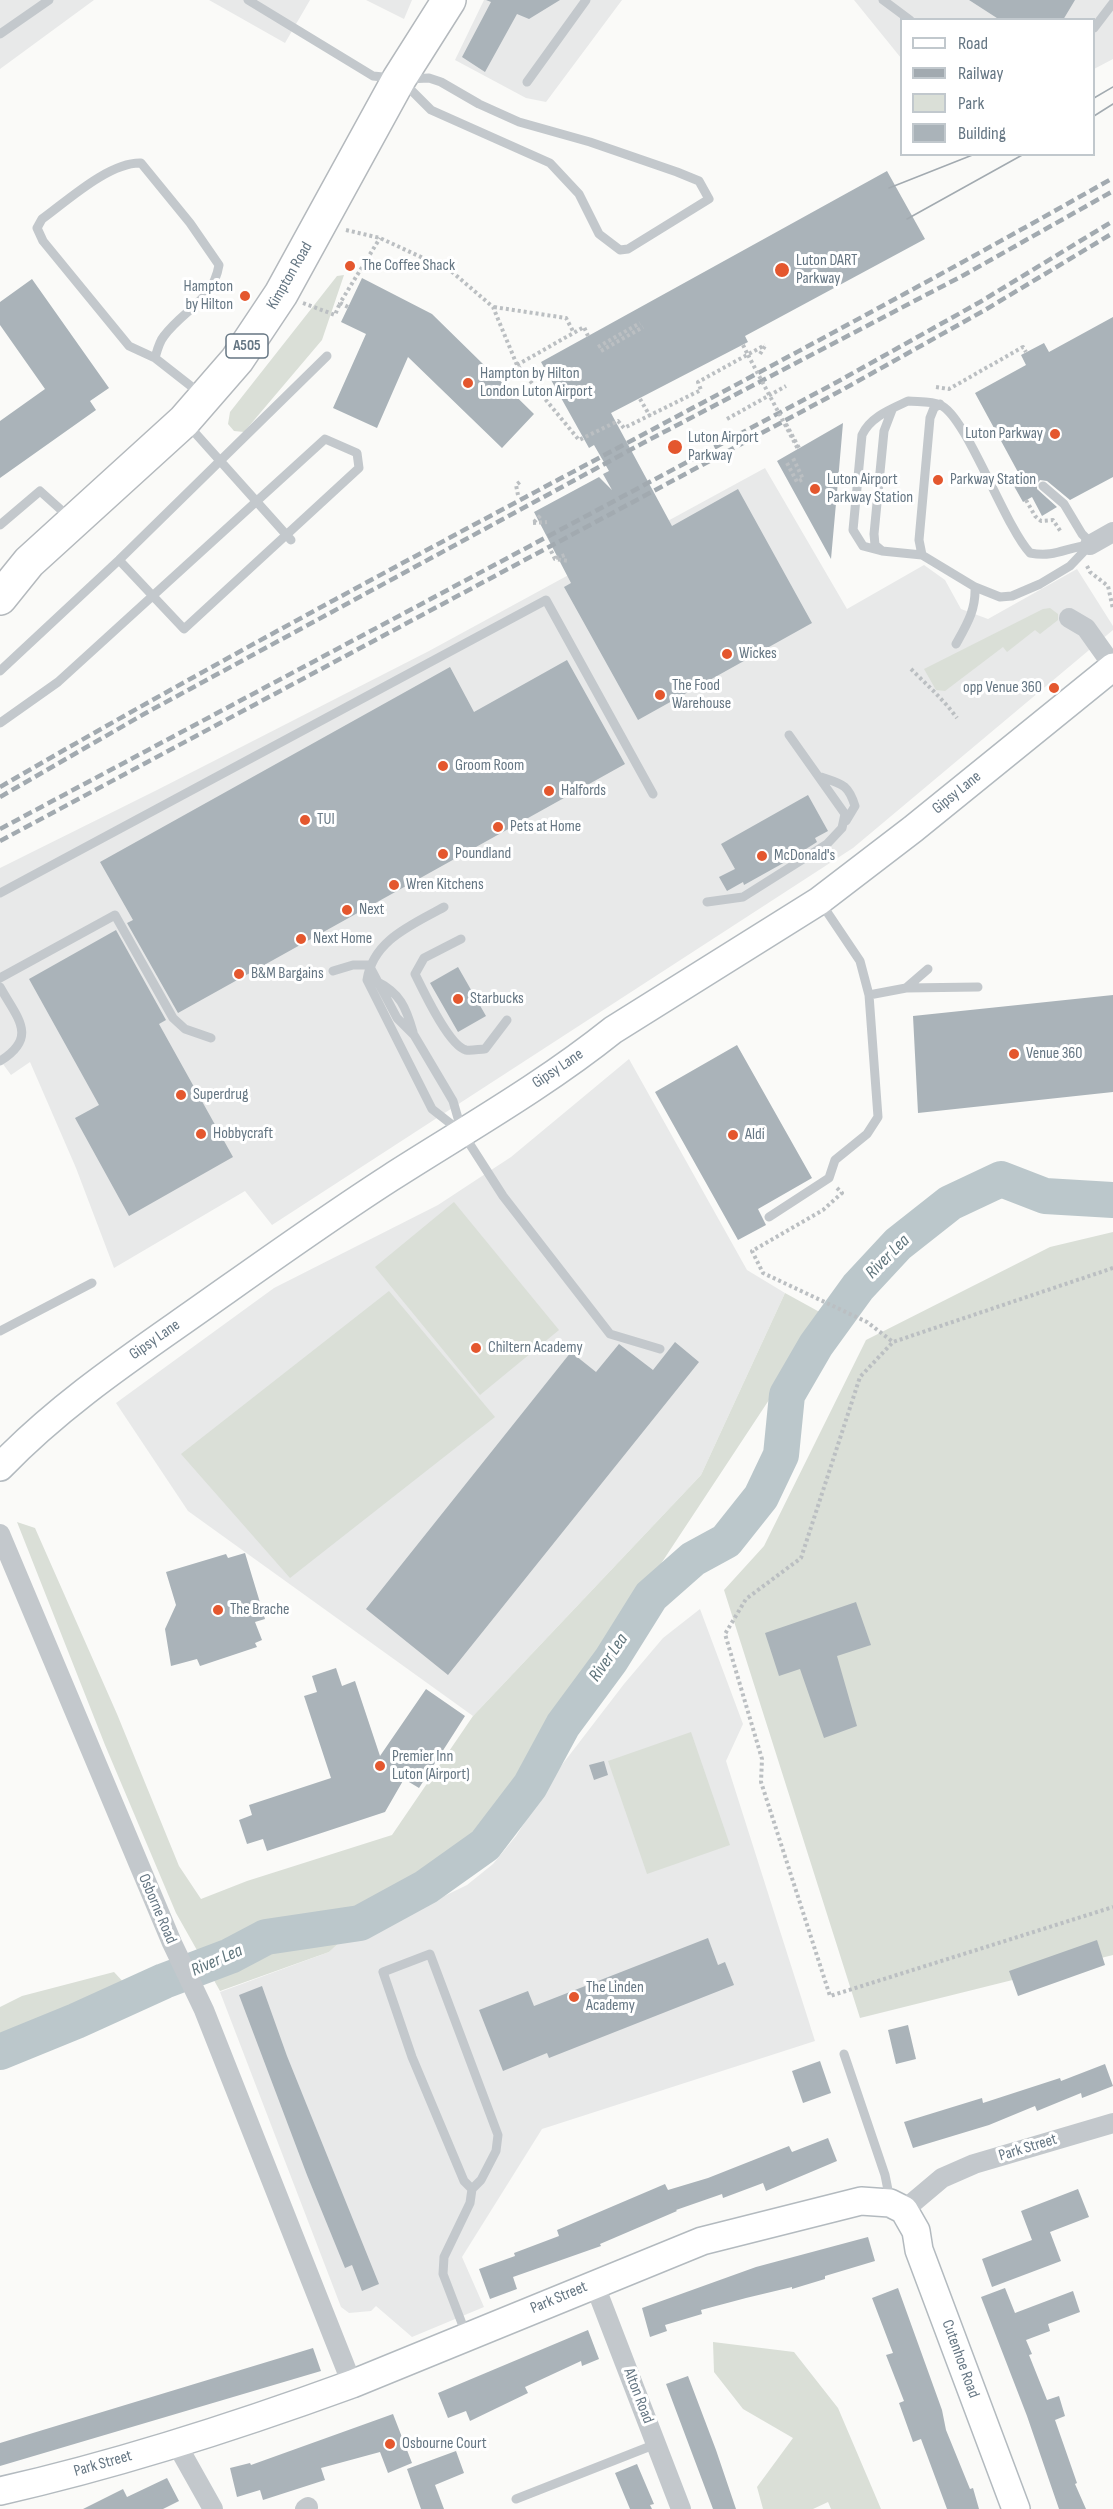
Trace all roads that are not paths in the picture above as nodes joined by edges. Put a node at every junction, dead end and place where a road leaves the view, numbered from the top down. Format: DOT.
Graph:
graph roads {
  1 [pos="49,0"];
  2 [pos="248,0"];
  3 [pos="449,0"];
  4 [pos="586,0"];
  5 [pos="883,0"];
  6 [pos="1113,3"];
  7 [pos="907,18"];
  8 [pos="1095,27"];
  9 [pos="0,34"];
  10 [pos="399,78"];
  11 [pos="527,82"];
  12 [pos="327,356"];
  13 [pos="155,358"];
  14 [pos="940,404"];
  15 [pos="893,408"];
  16 [pos="195,409"];
  17 [pos="222,461"];
  18 [pos="1043,486"];
  19 [pos="256,501"];
  20 [pos="74,521"];
  21 [pos="0,525"];
  22 [pos="1113,532"];
  23 [pos="289,537"];
  24 [pos="1091,544"];
  25 [pos="882,551"];
  26 [pos="922,555"];
  27 [pos="119,560"];
  28 [pos="14,567"];
  29 [pos="975,587"];
  30 [pos="153,595"];
  31 [pos="0,598"];
  32 [pos="1069,618"];
  33 [pos="956,644"];
  34 [pos="1113,666"];
  35 [pos="0,671"];
  36 [pos="0,723"];
  37 [pos="789,735"];
  38 [pos="821,777"];
  39 [pos="653,794"];
  40 [pos="843,828"];
  41 [pos="0,894"];
  42 [pos="819,901"];
  43 [pos="707,902"];
  44 [pos="444,907"];
  45 [pos="461,939"];
  46 [pos="369,966"];
  47 [pos="928,969"];
  48 [pos="333,971"];
  49 [pos="0,978"];
  50 [pos="0,987"];
  51 [pos="978,987"];
  52 [pos="906,988"];
  53 [pos="869,994"];
  54 [pos="507,1020"];
  55 [pos="211,1038"];
  56 [pos="0,1061"];
  57 [pos="462,1132"];
  58 [pos="768,1217"];
  59 [pos="92,1283"];
  60 [pos="0,1332"];
  61 [pos="660,1349"];
  62 [pos="0,1467"];
  63 [pos="0,1534"];
  64 [pos="844,2054"];
  65 [pos="1113,2123"];
  66 [pos="472,2190"];
  67 [pos="897,2207"];
  68 [pos="594,2283"];
  69 [pos="467,2336"];
  70 [pos="352,2384"];
  71 [pos="176,2443"];
  72 [pos="657,2444"];
  73 [pos="0,2491"];
  74 [pos="516,2499"];
  75 [pos="213,2509"];
  76 [pos="681,2509"];
  77 [pos="1016,2509"];
  1 -- 9 [label="lane"];
  2 -- 10 [label="lane"];
  3 -- 10 [label="highway, Kimpton Road / A505"];
  4 -- 11 [label="lane"];
  5 -- 7 [label="lane"];
  6 -- 8 [label="lane"];
  10 -- 10 [label="lane"];
  10 -- 16 [label="highway, Kimpton Road / A505"];
  12 -- 17 [label="lane"];
  13 -- 13 [label="lane"];
  13 -- 16 [label="lane"];
  14 -- 15 [label="lane"];
  14 -- 24 [label="lane"];
  14 -- 26 [label="lane"];
  15 -- 25 [label="lane"];
  15 -- 25 [label="lane"];
  16 -- 17 [label="lane"];
  16 -- 20 [label="highway, Kimpton Road / A505"];
  17 -- 19 [label="lane"];
  17 -- 27 [label="lane"];
  18 -- 24 [label="lane"];
  19 -- 23 [label="lane"];
  19 -- 23 [label="lane"];
  19 -- 30 [label="lane"];
  20 -- 21 [label="lane"];
  20 -- 28 [label="highway, Kimpton Road / A505"];
  22 -- 24 [label="street"];
  23 -- 30 [label="lane"];
  24 -- 29 [label="lane"];
  25 -- 26 [label="lane"];
  26 -- 29 [label="lane"];
  27 -- 30 [label="lane"];
  27 -- 35 [label="lane"];
  28 -- 31 [label="highway, Kimpton Road / A505"];
  29 -- 33 [label="lane"];
  30 -- 36 [label="lane"];
  32 -- 34 [label="street"];
  34 -- 42 [label="main road, Gipsy Lane"];
  37 -- 38 [label="lane"];
  38 -- 40 [label="lane"];
  38 -- 40 [label="lane"];
  39 -- 41 [label="lane"];
  40 -- 43 [label="lane"];
  42 -- 53 [label="lane"];
  42 -- 57 [label="main road, Gipsy Lane"];
  44 -- 46 [label="lane"];
  45 -- 54 [label="lane"];
  46 -- 48 [label="lane"];
  46 -- 57 [label="lane"];
  46 -- 57 [label="lane"];
  47 -- 52 [label="lane"];
  49 -- 55 [label="lane"];
  50 -- 56 [label="lane"];
  51 -- 52 [label="lane"];
  52 -- 53 [label="lane"];
  53 -- 58 [label="lane"];
  57 -- 61 [label="lane"];
  57 -- 62 [label="main road, Gipsy Lane"];
  59 -- 60 [label="lane"];
  63 -- 70 [label="street, Osborne Road"];
  64 -- 67 [label="lane"];
  65 -- 67 [label="street, Park Street"];
  66 -- 66 [label="lane"];
  66 -- 69 [label="lane"];
  67 -- 68 [label="main road, Park Street"];
  67 -- 77 [label="main road, Cutenhoe Road"];
  68 -- 69 [label="main road, Park Street"];
  68 -- 72 [label="street, Alton Road"];
  69 -- 70 [label="main road, Park Street"];
  70 -- 71 [label="main road, Park Street"];
  71 -- 73 [label="main road, Park Street"];
  71 -- 75 [label="street"];
  72 -- 74 [label="lane"];
  72 -- 76 [label="street, Alton Road"];
}
